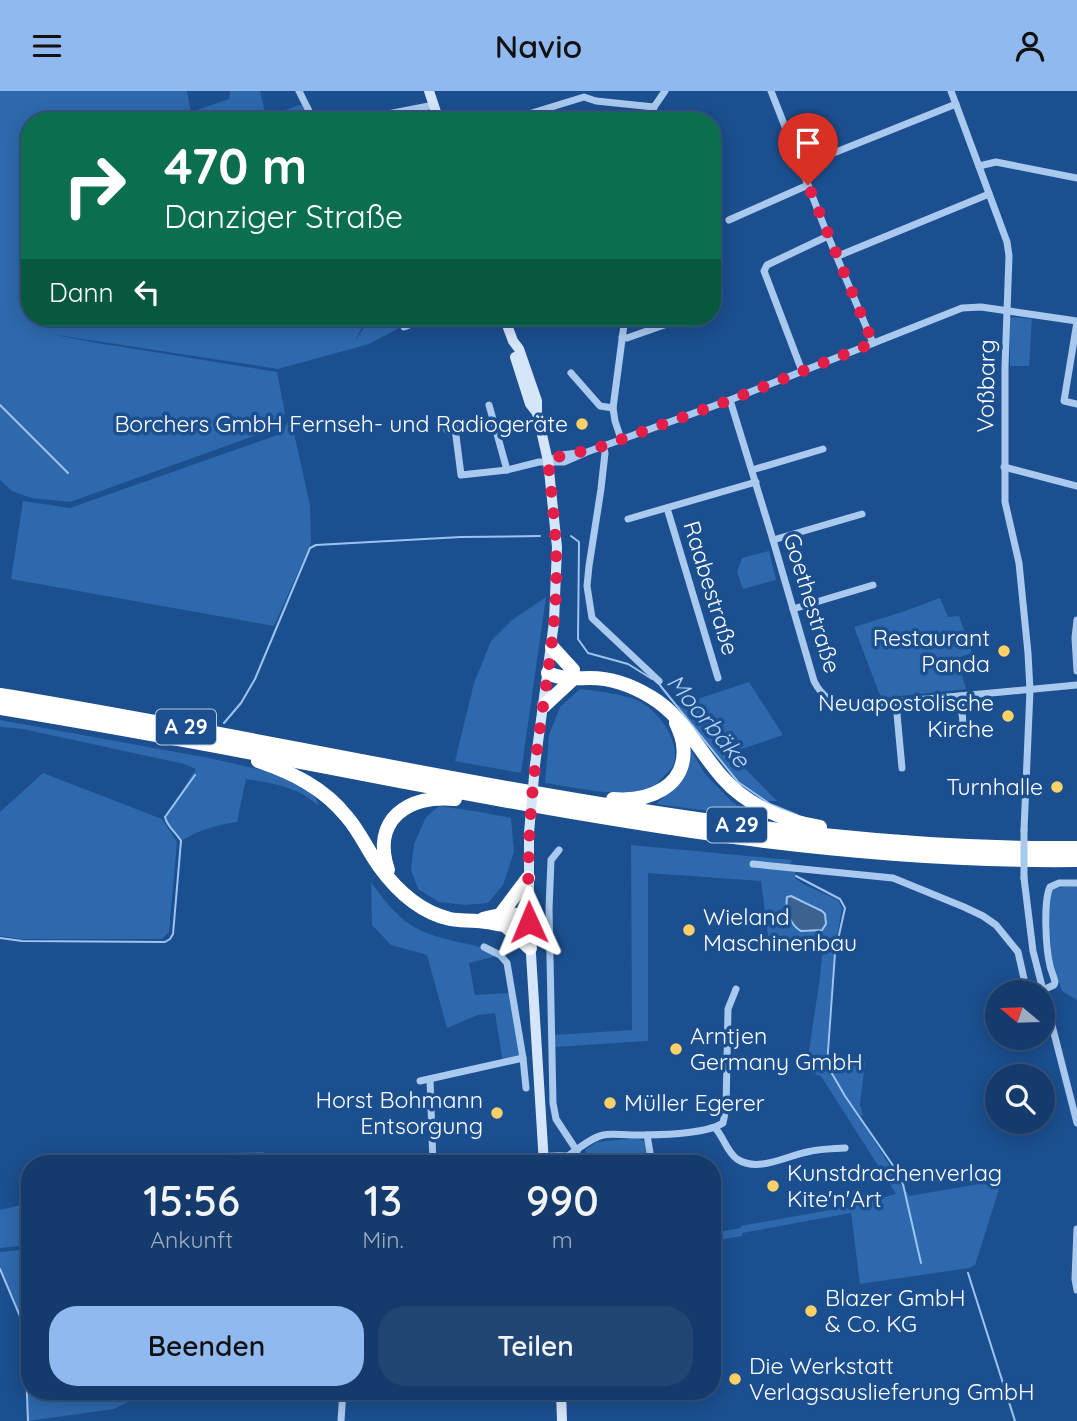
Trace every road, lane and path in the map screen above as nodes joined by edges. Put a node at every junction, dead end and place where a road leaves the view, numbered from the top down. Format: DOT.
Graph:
graph roads {
  1 [pos="299,91"];
  2 [pos="429,91"];
  3 [pos="665,91"];
  4 [pos="771,91"];
  5 [pos="951,91"];
  6 [pos="956,104"];
  7 [pos="434,105"];
  8 [pos="654,107"];
  9 [pos="310,112"];
  10 [pos="398,112"];
  11 [pos="436,112"];
  12 [pos="535,112"];
  13 [pos="653,112"];
  14 [pos="801,166"];
  15 [pos="979,166"];
  16 [pos="1077,178"];
  17 [pos="808,185"];
  18 [pos="989,194"];
  19 [pos="729,220"];
  20 [pos="828,236"];
  21 [pos="838,256"];
  22 [pos="1007,310"];
  23 [pos="1077,321"];
  24 [pos="507,326"];
  25 [pos="624,326"];
  26 [pos="661,326"];
  27 [pos="622,337"];
  28 [pos="873,343"];
  29 [pos="802,371"];
  30 [pos="571,373"];
  31 [pos="730,400"];
  32 [pos="1077,404"];
  33 [pos="489,405"];
  34 [pos="613,408"];
  35 [pos="447,430"];
  36 [pos="621,439"];
  37 [pos="603,446"];
  38 [pos="823,449"];
  39 [pos="548,461"];
  40 [pos="1004,467"];
  41 [pos="507,470"];
  42 [pos="752,470"];
  43 [pos="756,482"];
  44 [pos="1077,486"];
  45 [pos="667,508"];
  46 [pos="862,515"];
  47 [pos="628,519"];
  48 [pos="773,540"];
  49 [pos="873,585"];
  50 [pos="793,609"];
  51 [pos="1077,620"];
  52 [pos="552,647"];
  53 [pos="549,671"];
  54 [pos="1077,671"];
  55 [pos="573,675"];
  56 [pos="718,678"];
  57 [pos="659,681"];
  58 [pos="1077,685"];
  59 [pos="1030,690"];
  60 [pos="0,695"];
  61 [pos="960,696"];
  62 [pos="896,703"];
  63 [pos="544,706"];
  64 [pos="0,708"];
  65 [pos="673,715"];
  66 [pos="964,731"];
  67 [pos="173,737"];
  68 [pos="902,768"];
  69 [pos="542,801"];
  70 [pos="932,844"];
  71 [pos="1077,848"];
  72 [pos="559,850"];
  73 [pos="1077,860"];
  74 [pos="753,864"];
  75 [pos="528,878"];
  76 [pos="392,881"];
  77 [pos="1077,883"];
  78 [pos="504,920"];
  79 [pos="529,920"];
  80 [pos="484,947"];
  81 [pos="530,948"];
  82 [pos="1024,980"];
  83 [pos="1040,980"];
  84 [pos="1055,980"];
  85 [pos="736,989"];
  86 [pos="1055,1050"];
  87 [pos="523,1058"];
  88 [pos="430,1079"];
  89 [pos="420,1081"];
  90 [pos="526,1088"];
  91 [pos="1077,1123"];
  92 [pos="715,1128"];
  93 [pos="647,1135"];
  94 [pos="845,1147"];
  95 [pos="577,1150"];
  96 [pos="433,1155"];
  97 [pos="544,1155"];
  98 [pos="569,1155"];
  99 [pos="650,1155"];
  100 [pos="1077,1229"];
  101 [pos="1077,1290"];
  102 [pos="342,1400"];
  103 [pos="561,1400"];
  104 [pos="341,1421"];
  105 [pos="562,1421"];
  1 -- 9 [label="street"];
  2 -- 7 [label="main road"];
  3 -- 8 [label="street"];
  4 -- 14 [label="street"];
  5 -- 6 [label="street, Voßbarg"];
  6 -- 14 [label="street"];
  6 -- 15 [label="street, Voßbarg"];
  7 -- 10 [label="street"];
  7 -- 11 [label="main road"];
  8 -- 12 [label="street"];
  8 -- 13 [label="street"];
  14 -- 17 [label="street"];
  15 -- 16 [label="street"];
  15 -- 18 [label="street, Voßbarg"];
  17 -- 19 [label="street"];
  17 -- 20 [label="street"];
  18 -- 21 [label="street"];
  18 -- 22 [label="street, Voßbarg"];
  20 -- 21 [label="street"];
  20 -- 29 [label="street"];
  21 -- 28 [label="street"];
  22 -- 23 [label="street"];
  22 -- 28 [label="street"];
  22 -- 40 [label="street, Voßbarg"];
  23 -- 32 [label="street"];
  24 -- 39 [label="main road"];
  25 -- 27 [label="street"];
  26 -- 27 [label="street"];
  27 -- 34 [label="street"];
  28 -- 29 [label="street"];
  29 -- 31 [label="street"];
  30 -- 34 [label="street"];
  31 -- 36 [label="street"];
  31 -- 42 [label="street, Goethestraße"];
  33 -- 41 [label="street"];
  34 -- 36 [label="street"];
  35 -- 41 [label="street"];
  36 -- 37 [label="street"];
  37 -- 39 [label="street"];
  37 -- 57 [label="street"];
  38 -- 42 [label="street"];
  39 -- 41 [label="street"];
  39 -- 52 [label="main road"];
  40 -- 44 [label="street"];
  40 -- 59 [label="street, Voßbarg"];
  42 -- 43 [label="street, Goethestraße"];
  43 -- 45 [label="street"];
  43 -- 48 [label="street, Goethestraße"];
  45 -- 47 [label="street"];
  45 -- 56 [label="street, Raabestraße"];
  46 -- 48 [label="street"];
  48 -- 50 [label="street, Goethestraße"];
  49 -- 50 [label="street"];
  50 -- 62 [label="street, Goethestraße"];
  51 -- 54 [label="street"];
  52 -- 53 [label="main road"];
  52 -- 55 [label="highway"];
  53 -- 55 [label="highway"];
  53 -- 63 [label="main road"];
  55 -- 63 [label="highway"];
  55 -- 65 [label="highway"];
  58 -- 59 [label="street, Goethestraße"];
  59 -- 61 [label="street, Goethestraße"];
  59 -- 83 [label="street, Voßbarg, bridge"];
  60 -- 69 [label="highway, A 29"];
  61 -- 62 [label="street, Goethestraße"];
  61 -- 66 [label="street"];
  62 -- 68 [label="street"];
  63 -- 75 [label="main road, bridge"];
  64 -- 67 [label="highway, A 29"];
  65 -- 69 [label="highway, A 29"];
  65 -- 70 [label="highway"];
  67 -- 69 [label="highway, A 29"];
  67 -- 76 [label="highway"];
  69 -- 70 [label="highway, A 29"];
  69 -- 73 [label="highway, A 29"];
  69 -- 76 [label="highway, A 29"];
  70 -- 71 [label="highway, A 29"];
  72 -- 95 [label="street"];
  74 -- 82 [label="street"];
  75 -- 78 [label="highway"];
  75 -- 79 [label="main road"];
  76 -- 78 [label="highway"];
  77 -- 84 [label="street"];
  78 -- 79 [label="highway"];
  78 -- 81 [label="highway"];
  79 -- 81 [label="main road"];
  80 -- 87 [label="street"];
  81 -- 97 [label="main road"];
  85 -- 92 [label="street"];
  86 -- 91 [label="street, Voßbarg"];
  87 -- 88 [label="street"];
  87 -- 90 [label="street"];
  88 -- 89 [label="street"];
  88 -- 96 [label="street"];
  92 -- 93 [label="street"];
  92 -- 94 [label="street"];
  93 -- 95 [label="street"];
  93 -- 99 [label="street"];
  95 -- 98 [label="street"];
  100 -- 101 [label="street"];
  102 -- 104 [label="street"];
  103 -- 105 [label="main road"];
}
